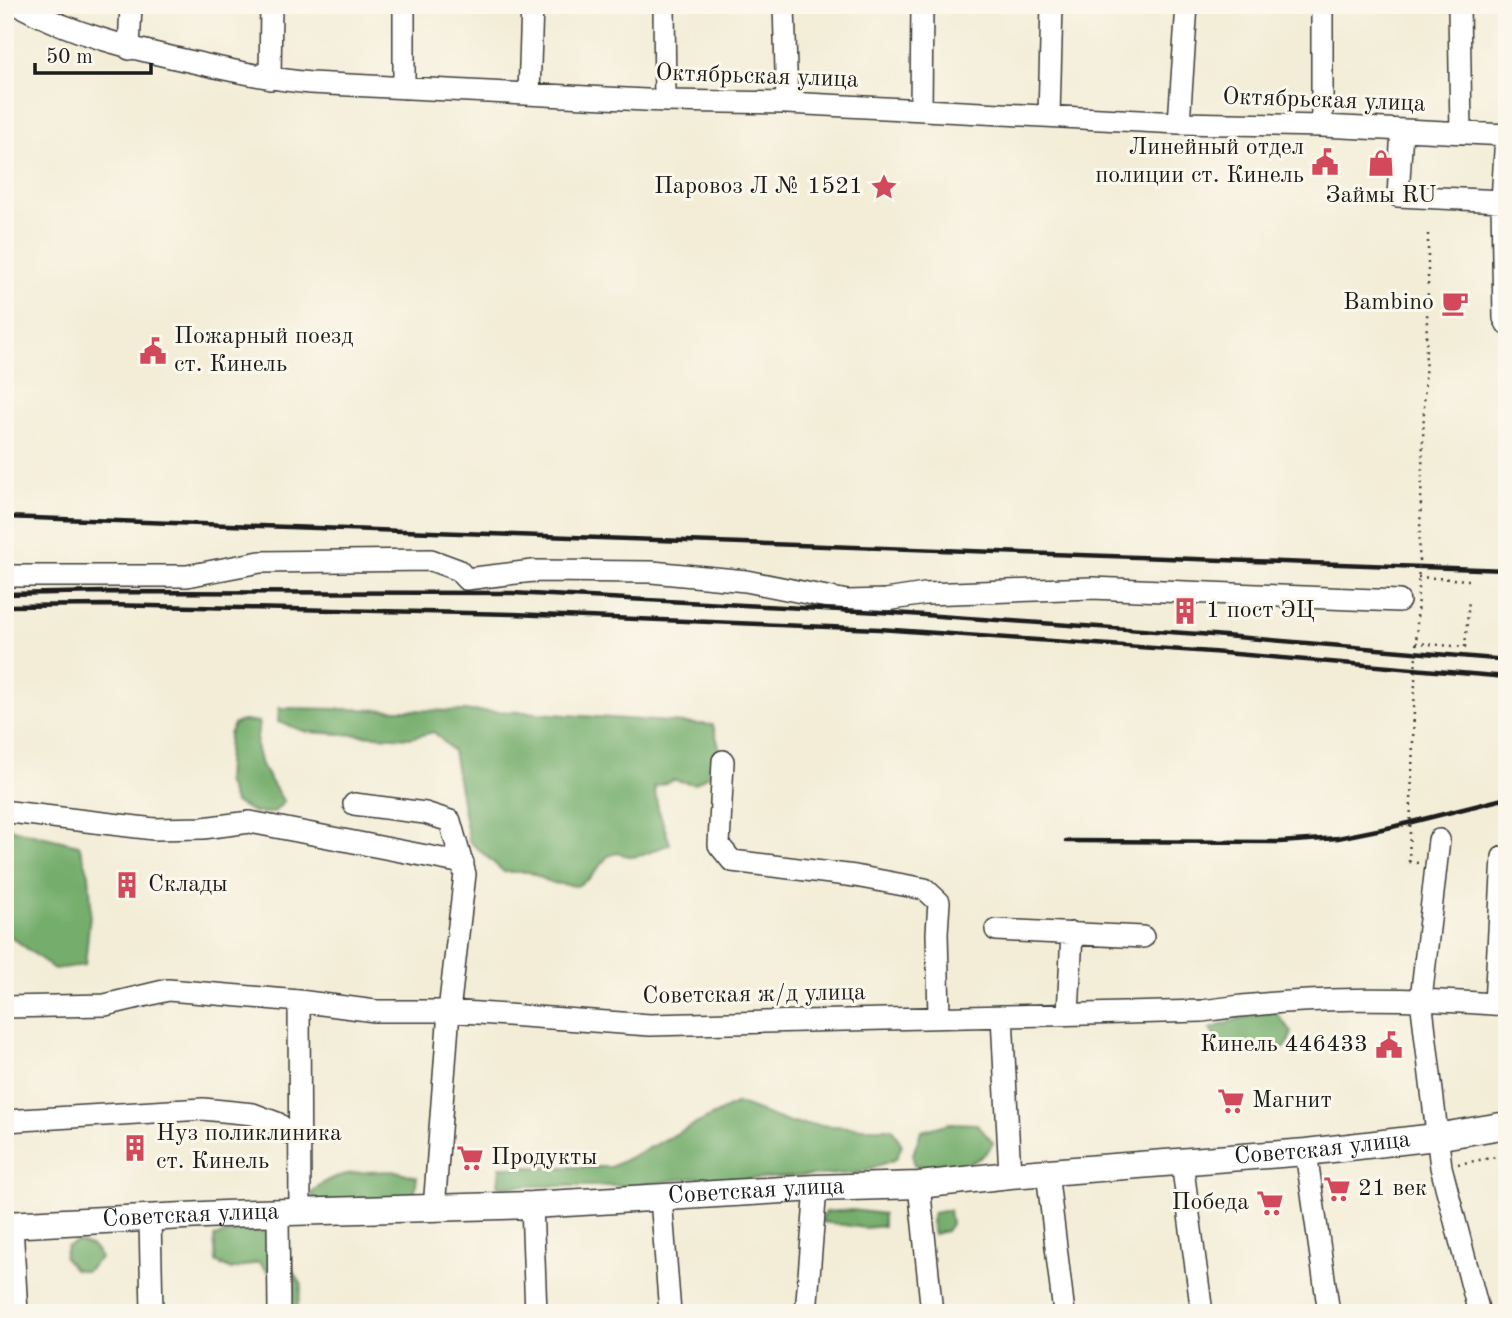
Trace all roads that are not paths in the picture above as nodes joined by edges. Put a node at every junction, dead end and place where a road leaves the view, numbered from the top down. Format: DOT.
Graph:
graph roads {
  1 [pos="18,5"];
  2 [pos="131,5"];
  3 [pos="271,5"];
  4 [pos="404,5"];
  5 [pos="532,5"];
  6 [pos="664,5"];
  7 [pos="784,5"];
  8 [pos="922,5"];
  9 [pos="1052,5"];
  10 [pos="1187,5"];
  11 [pos="1322,5"];
  12 [pos="1459,5"];
  13 [pos="129,48"];
  14 [pos="270,79"];
  15 [pos="404,88"];
  16 [pos="529,94"];
  17 [pos="665,101"];
  18 [pos="787,103"];
  19 [pos="921,109"];
  20 [pos="1049,115"];
  21 [pos="1179,123"];
  22 [pos="1322,125"];
  23 [pos="1402,130"];
  24 [pos="1461,133"];
  25 [pos="1506,135"];
  26 [pos="1502,201"];
  27 [pos="1507,324"];
  28 [pos="5,576"];
  29 [pos="1399,601"];
  30 [pos="723,761"];
  31 [pos="354,804"];
  32 [pos="10,812"];
  33 [pos="1438,839"];
  34 [pos="1507,857"];
  35 [pos="463,863"];
  36 [pos="996,930"];
  37 [pos="1072,933"];
  38 [pos="1143,937"];
  39 [pos="1420,999"];
  40 [pos="299,1001"];
  41 [pos="1501,1004"];
  42 [pos="5,1007"];
  43 [pos="449,1012"];
  44 [pos="1068,1014"];
  45 [pos="1002,1016"];
  46 [pos="939,1017"];
  47 [pos="5,1121"];
  48 [pos="1507,1125"];
  49 [pos="1436,1137"];
  50 [pos="299,1140"];
  51 [pos="1306,1152"];
  52 [pos="1182,1162"];
  53 [pos="1047,1172"];
  54 [pos="1010,1175"];
  55 [pos="919,1185"];
  56 [pos="816,1188"];
  57 [pos="661,1198"];
  58 [pos="532,1205"];
  59 [pos="434,1209"];
  60 [pos="289,1213"];
  61 [pos="150,1219"];
  62 [pos="8,1225"];
  63 [pos="151,1305"];
  64 [pos="17,1313"];
  65 [pos="279,1313"];
  66 [pos="536,1313"];
  67 [pos="670,1313"];
  68 [pos="806,1313"];
  69 [pos="932,1313"];
  70 [pos="1064,1313"];
  71 [pos="1202,1313"];
  72 [pos="1329,1313"];
  73 [pos="1479,1313"];
  1 -- 13 [label="street, Октябрьская улица"];
  2 -- 13 [label="street"];
  3 -- 14 [label="street"];
  4 -- 15 [label="street"];
  5 -- 16 [label="street"];
  6 -- 17 [label="street"];
  7 -- 18 [label="street"];
  8 -- 19 [label="street"];
  9 -- 20 [label="street"];
  10 -- 21 [label="street"];
  11 -- 22 [label="street"];
  12 -- 24 [label="street"];
  13 -- 14 [label="street, Октябрьская улица"];
  14 -- 15 [label="street, Октябрьская улица"];
  15 -- 16 [label="street, Октябрьская улица"];
  16 -- 17 [label="street, Октябрьская улица"];
  17 -- 18 [label="street, Октябрьская улица"];
  18 -- 19 [label="street, Октябрьская улица"];
  19 -- 20 [label="street, Октябрьская улица"];
  20 -- 21 [label="street, Октябрьская улица"];
  21 -- 22 [label="street, Октябрьская улица"];
  22 -- 23 [label="street, Октябрьская улица"];
  23 -- 24 [label="street, Октябрьская улица"];
  23 -- 26 [label="street"];
  24 -- 25 [label="street, Октябрьская улица"];
  25 -- 26 [label="street"];
  26 -- 27 [label="street"];
  28 -- 29 [label="street"];
  30 -- 46 [label="street"];
  31 -- 35 [label="street"];
  32 -- 35 [label="street"];
  33 -- 39 [label="street"];
  34 -- 41 [label="street"];
  35 -- 43 [label="street"];
  36 -- 37 [label="street"];
  37 -- 38 [label="street"];
  37 -- 44 [label="street"];
  39 -- 41 [label="street, Советская ж/д улица"];
  39 -- 44 [label="street, Советская ж/д улица"];
  39 -- 49 [label="street"];
  40 -- 42 [label="street, Советская ж/д улица"];
  40 -- 43 [label="street, Советская ж/д улица"];
  40 -- 50 [label="street"];
  43 -- 46 [label="street, Советская ж/д улица"];
  43 -- 59 [label="street"];
  44 -- 45 [label="street, Советская ж/д улица"];
  45 -- 46 [label="street, Советская ж/д улица"];
  45 -- 54 [label="street"];
  47 -- 50 [label="street"];
  48 -- 49 [label="main road, Советская улица"];
  49 -- 51 [label="main road, Советская улица"];
  49 -- 73 [label="street"];
  50 -- 60 [label="street"];
  51 -- 52 [label="main road, Советская улица"];
  51 -- 72 [label="street"];
  52 -- 53 [label="main road, Советская улица"];
  52 -- 71 [label="street"];
  53 -- 54 [label="main road, Советская улица"];
  53 -- 70 [label="street"];
  54 -- 55 [label="main road, Советская улица"];
  55 -- 56 [label="main road, Советская улица"];
  55 -- 69 [label="street"];
  56 -- 57 [label="main road, Советская улица"];
  56 -- 68 [label="street"];
  57 -- 58 [label="main road, Советская улица"];
  57 -- 67 [label="street"];
  58 -- 59 [label="main road, Советская улица"];
  58 -- 66 [label="street"];
  59 -- 60 [label="main road, Советская улица"];
  60 -- 61 [label="main road, Советская улица"];
  60 -- 65 [label="street"];
  61 -- 62 [label="main road, Советская улица"];
  61 -- 63 [label="street"];
  62 -- 64 [label="street"];
}
